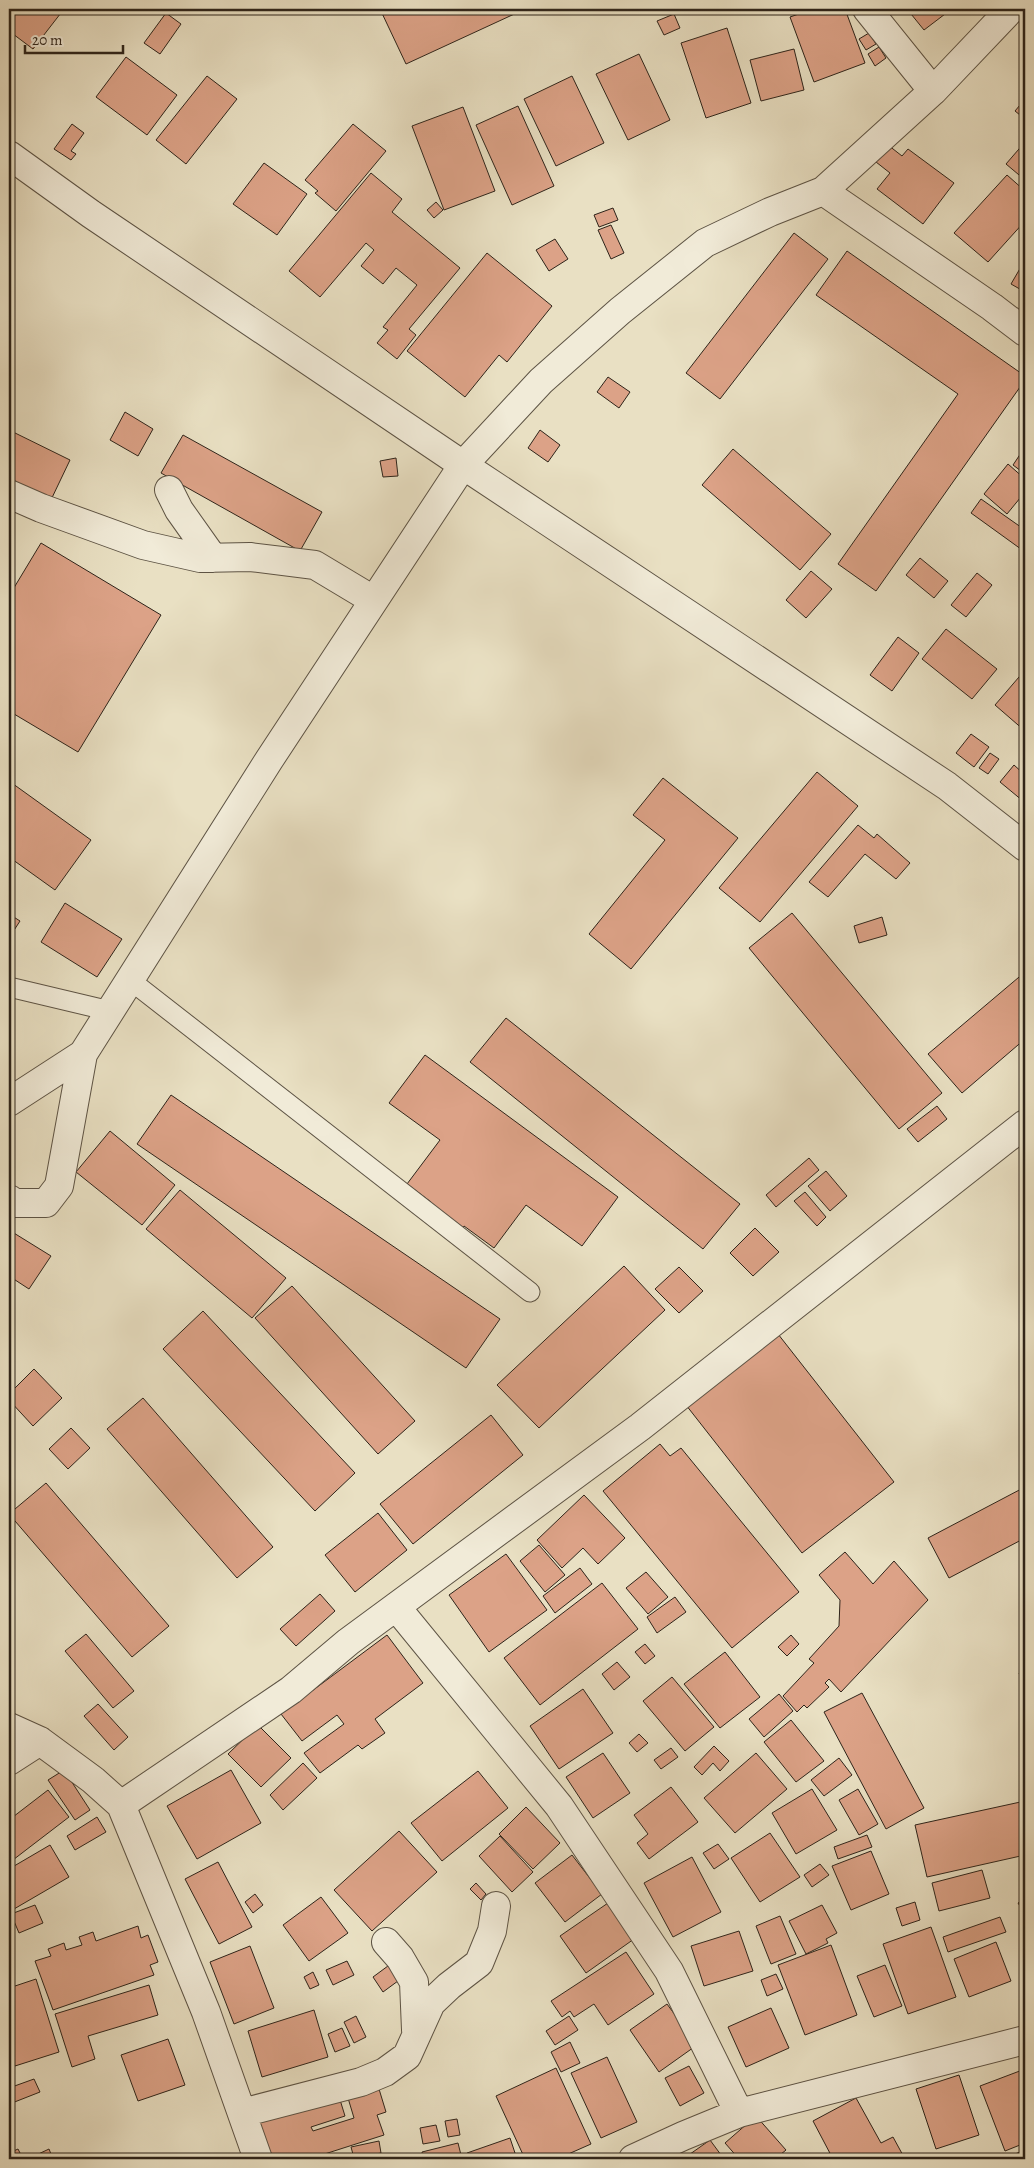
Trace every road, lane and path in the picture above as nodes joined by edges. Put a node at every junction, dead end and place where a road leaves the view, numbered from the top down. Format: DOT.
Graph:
graph roads {
  1 [pos="867,9"];
  2 [pos="1011,9"];
  3 [pos="933,91"];
  4 [pos="9,155"];
  5 [pos="823,191"];
  6 [pos="1025,332"];
  7 [pos="463,465"];
  8 [pos="169,490"];
  9 [pos="9,494"];
  10 [pos="213,558"];
  11 [pos="370,598"];
  12 [pos="1025,847"];
  13 [pos="130,980"];
  14 [pos="9,987"];
  15 [pos="110,1010"];
  16 [pos="83,1054"];
  17 [pos="9,1102"];
  18 [pos="1025,1124"];
  19 [pos="9,1199"];
  20 [pos="530,1292"];
  21 [pos="396,1608"];
  22 [pos="9,1727"];
  23 [pos="40,1741"];
  24 [pos="9,1762"];
  25 [pos="121,1805"];
  26 [pos="496,1906"];
  27 [pos="386,1942"];
  28 [pos="416,2038"];
  29 [pos="1025,2040"];
  30 [pos="242,2113"];
  31 [pos="739,2113"];
  32 [pos="258,2159"];
  33 [pos="633,2159"];
  1 -- 3 [label="street"];
  2 -- 3 [label="street"];
  3 -- 5 [label="street"];
  4 -- 7 [label="street"];
  5 -- 6 [label="street"];
  5 -- 7 [label="street"];
  7 -- 12 [label="street"];
  7 -- 13 [label="street"];
  8 -- 10 [label="street"];
  9 -- 10 [label="street"];
  10 -- 11 [label="street"];
  13 -- 15 [label="street"];
  13 -- 20 [label="lane"];
  14 -- 15 [label="lane"];
  15 -- 16 [label="street"];
  16 -- 17 [label="street"];
  16 -- 19 [label="street"];
  18 -- 21 [label="street"];
  21 -- 25 [label="street"];
  21 -- 31 [label="street"];
  22 -- 23 [label="street"];
  23 -- 24 [label="street"];
  23 -- 25 [label="street"];
  25 -- 30 [label="street"];
  26 -- 28 [label="street"];
  27 -- 28 [label="street"];
  28 -- 30 [label="street"];
  29 -- 31 [label="street"];
  30 -- 32 [label="street"];
  31 -- 33 [label="street"];
}
